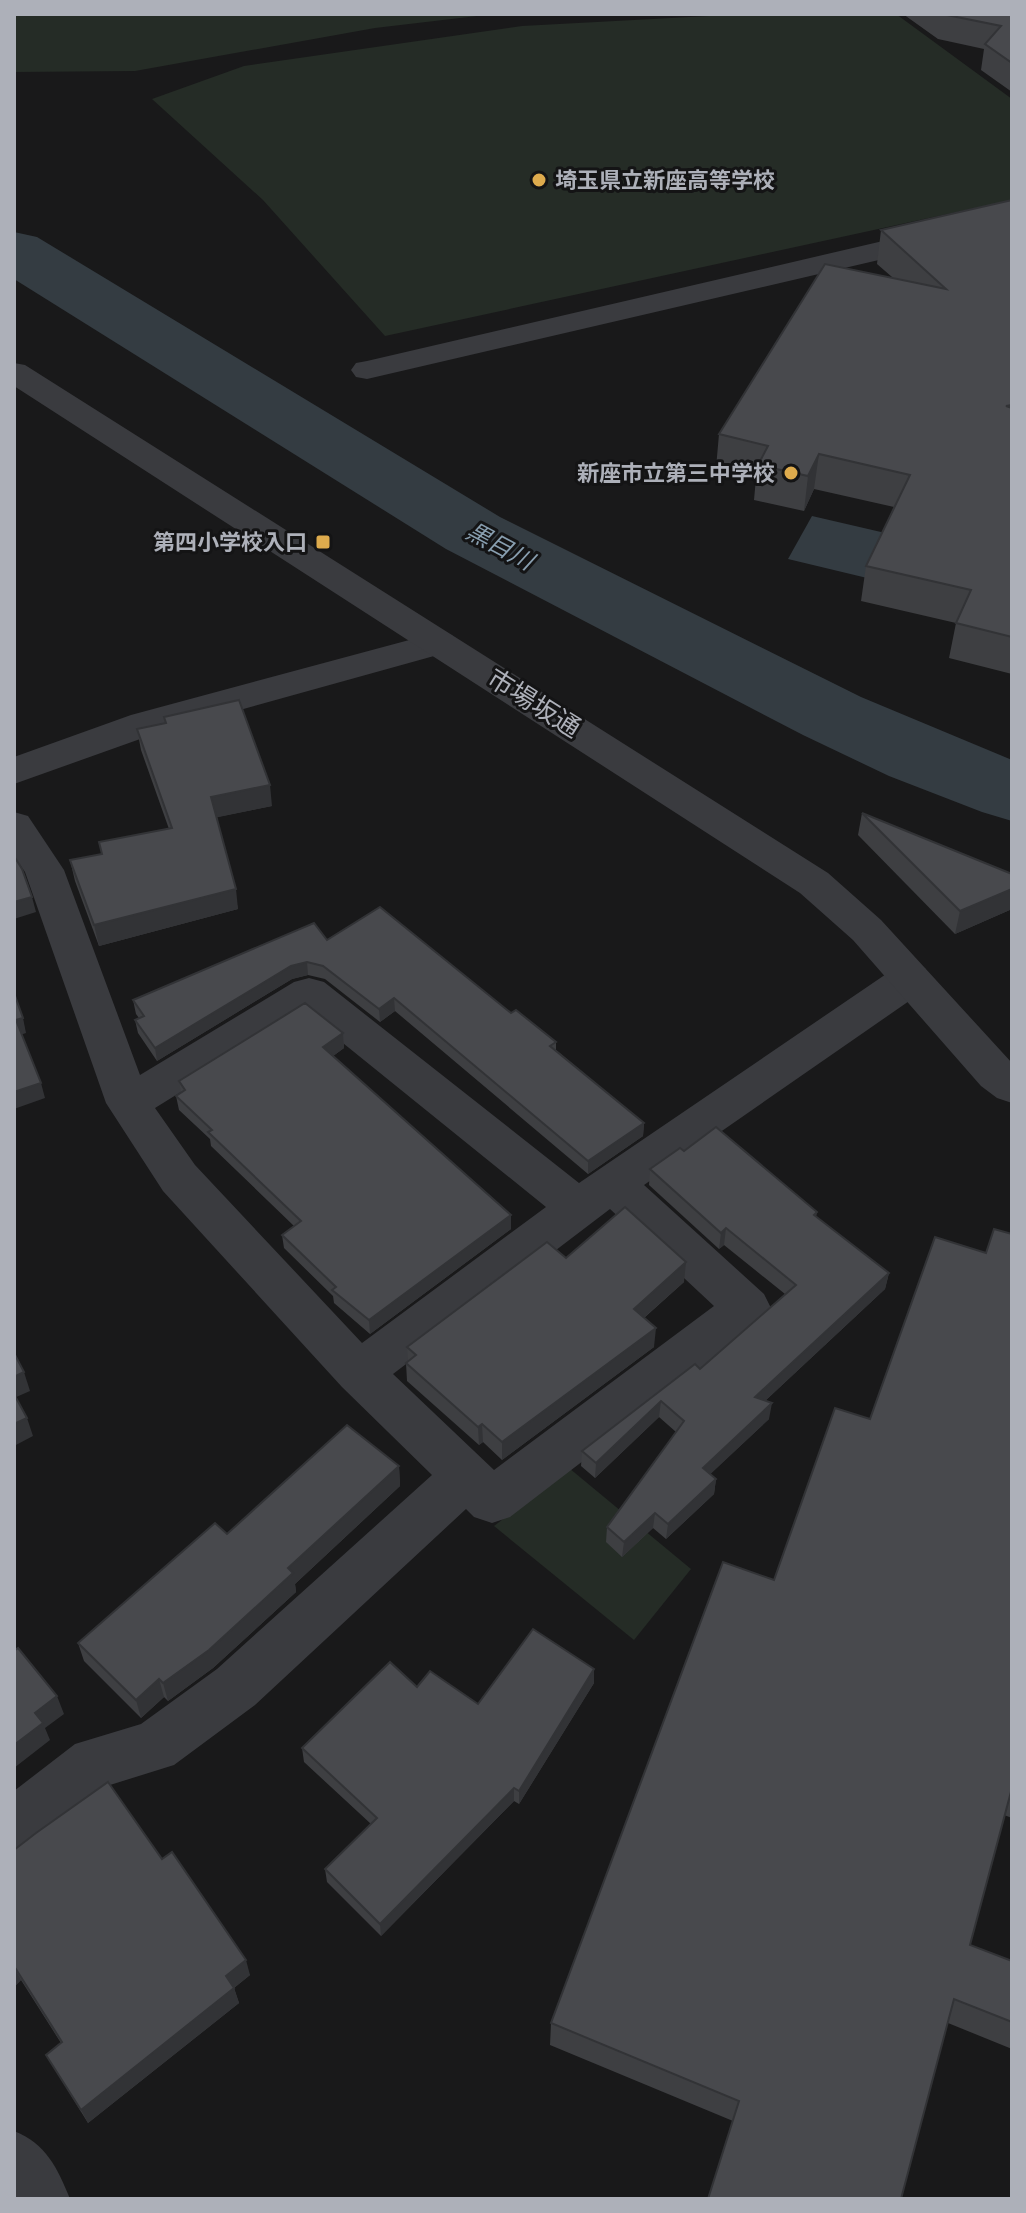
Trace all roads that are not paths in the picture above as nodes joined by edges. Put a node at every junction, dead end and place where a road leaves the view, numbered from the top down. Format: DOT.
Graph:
graph roads {
  1 [pos="1012,220"];
  2 [pos="367,370"];
  3 [pos="14,372"];
  4 [pos="439,643"];
  5 [pos="14,771"];
  6 [pos="14,825"];
  7 [pos="910,979"];
  8 [pos="1012,1086"];
  9 [pos="128,1103"];
  10 [pos="596,1196"];
  11 [pos="359,1372"];
  12 [pos="466,1476"];
  13 [pos="14,1826"];
  14 [pos="14,2162"];
  15 [pos="39,2199"];
  1 -- 2 [label="street"];
  3 -- 4 [label="street, 市場坂通"];
  4 -- 5 [label="street"];
  4 -- 7 [label="street, 市場坂通"];
  6 -- 9 [label="street"];
  7 -- 8 [label="street, 市場坂通"];
  7 -- 10 [label="street"];
  9 -- 10 [label="street"];
  9 -- 11 [label="street"];
  10 -- 11 [label="street"];
  10 -- 12 [label="street"];
  11 -- 12 [label="street"];
  12 -- 13 [label="street"];
  14 -- 15 [label="street"];
}
